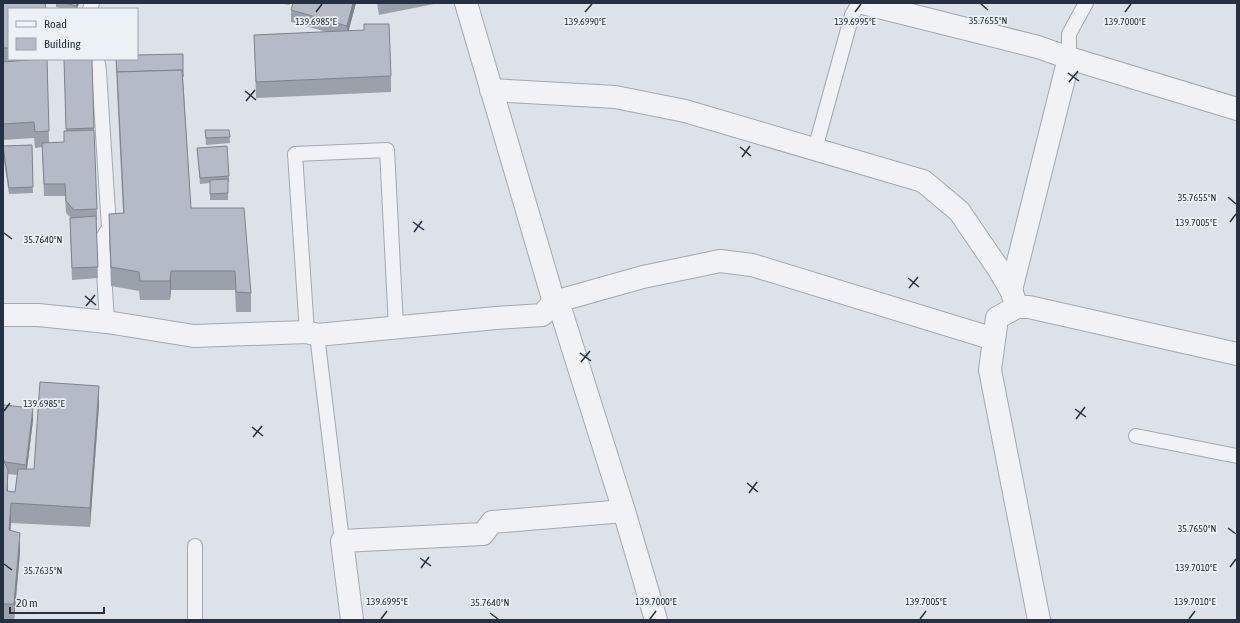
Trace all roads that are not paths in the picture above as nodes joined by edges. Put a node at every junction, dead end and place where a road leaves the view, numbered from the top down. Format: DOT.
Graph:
graph roads {
  1 [pos="466,3"];
  2 [pos="859,3"];
  3 [pos="863,3"];
  4 [pos="1086,3"];
  5 [pos="938,12"];
  6 [pos="1069,58"];
  7 [pos="97,60"];
  8 [pos="491,90"];
  9 [pos="1237,109"];
  10 [pos="815,150"];
  11 [pos="1014,298"];
  12 [pos="554,302"];
  13 [pos="3,315"];
  14 [pos="107,322"];
  15 [pos="396,327"];
  16 [pos="312,334"];
  17 [pos="994,339"];
  18 [pos="1237,354"];
  19 [pos="1136,436"];
  20 [pos="1237,456"];
  21 [pos="624,510"];
  22 [pos="342,540"];
  23 [pos="195,546"];
  24 [pos="195,620"];
  25 [pos="352,620"];
  26 [pos="656,620"];
  27 [pos="1039,620"];
  1 -- 8 [label="street"];
  2 -- 10 [label="lane"];
  3 -- 5 [label="street"];
  4 -- 6 [label="lane"];
  5 -- 6 [label="street"];
  6 -- 9 [label="street"];
  6 -- 11 [label="street"];
  7 -- 14 [label="lane"];
  8 -- 10 [label="street"];
  8 -- 12 [label="street"];
  10 -- 11 [label="street"];
  11 -- 17 [label="street"];
  11 -- 18 [label="street"];
  12 -- 15 [label="street"];
  12 -- 17 [label="street"];
  12 -- 21 [label="street"];
  13 -- 14 [label="street"];
  14 -- 16 [label="street"];
  15 -- 16 [label="street"];
  15 -- 16 [label="lane"];
  16 -- 22 [label="lane"];
  17 -- 27 [label="street"];
  19 -- 20 [label="lane"];
  21 -- 22 [label="street"];
  21 -- 26 [label="street"];
  22 -- 25 [label="street"];
  23 -- 24 [label="lane"];
}
